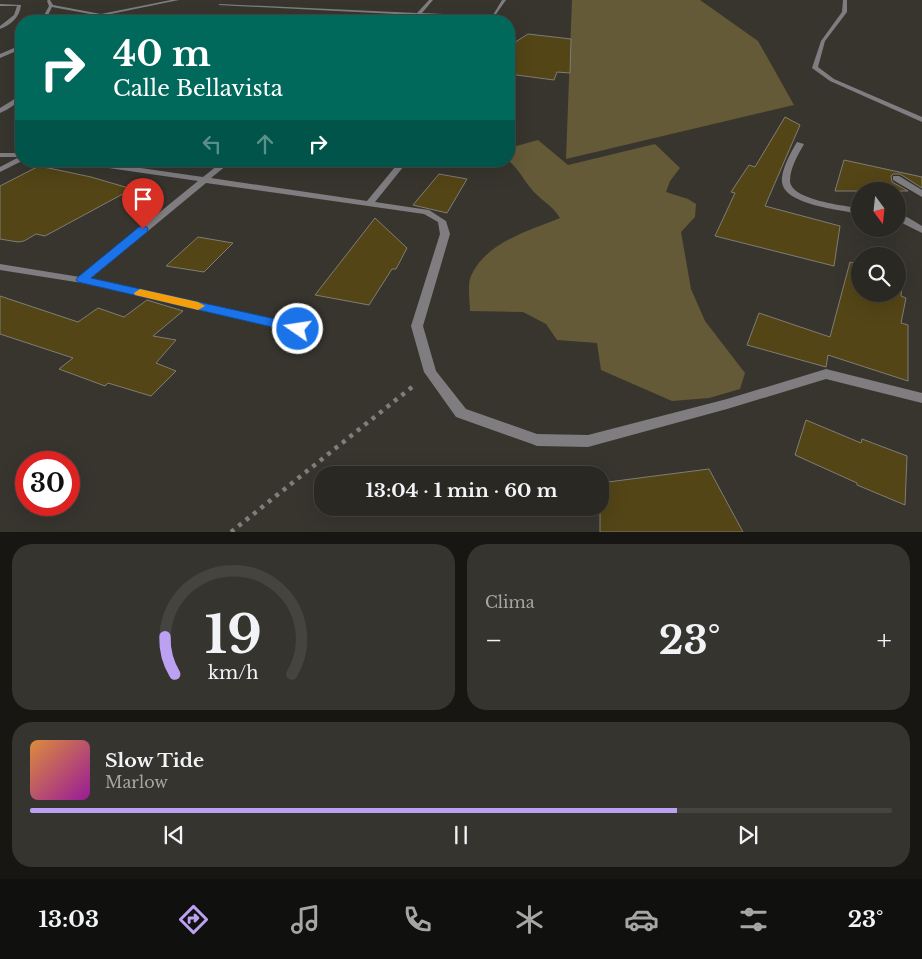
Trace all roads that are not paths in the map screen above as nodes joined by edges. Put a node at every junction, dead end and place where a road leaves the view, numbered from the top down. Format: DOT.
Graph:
graph roads {
  1 [pos="50,0"];
  2 [pos="177,0"];
  3 [pos="431,0"];
  4 [pos="504,0"];
  5 [pos="844,0"];
  6 [pos="274,3"];
  7 [pos="220,4"];
  8 [pos="0,5"];
  9 [pos="52,6"];
  10 [pos="268,6"];
  11 [pos="420,13"];
  12 [pos="17,15"];
  13 [pos="47,15"];
  14 [pos="96,15"];
  15 [pos="106,15"];
  16 [pos="454,15"];
  17 [pos="495,15"];
  18 [pos="15,17"];
  19 [pos="0,28"];
  20 [pos="15,50"];
  21 [pos="0,56"];
  22 [pos="15,100"];
  23 [pos="0,111"];
  24 [pos="922,120"];
  25 [pos="800,144"];
  26 [pos="0,155"];
  27 [pos="15,156"];
  28 [pos="15,161"];
  29 [pos="117,167"];
  30 [pos="220,167"];
  31 [pos="399,167"];
  32 [pos="0,170"];
  33 [pos="896,178"];
  34 [pos="204,179"];
  35 [pos="922,194"];
  36 [pos="369,204"];
  37 [pos="851,209"];
  38 [pos="906,220"];
  39 [pos="922,230"];
  40 [pos="0,267"];
  41 [pos="82,280"];
  42 [pos="298,329"];
  43 [pos="922,398"];
  1 -- 9 [label="street"];
  2 -- 15 [label="street"];
  3 -- 11 [label="street"];
  4 -- 17 [label="street"];
  5 -- 24 [label="street"];
  6 -- 10 [label="street"];
  7 -- 10 [label="street"];
  8 -- 12 [label="street"];
  9 -- 13 [label="street"];
  9 -- 14 [label="street"];
  10 -- 11 [label="street"];
  11 -- 16 [label="street"];
  18 -- 19 [label="street"];
  20 -- 21 [label="street"];
  22 -- 23 [label="street"];
  25 -- 37 [label="street"];
  26 -- 27 [label="street"];
  28 -- 32 [label="street"];
  29 -- 34 [label="street"];
  30 -- 34 [label="street"];
  31 -- 36 [label="street"];
  33 -- 35 [label="street"];
  34 -- 36 [label="street"];
  34 -- 41 [label="street"];
  36 -- 43 [label="street"];
  38 -- 39 [label="street"];
  40 -- 41 [label="street"];
  41 -- 42 [label="street"];
}
